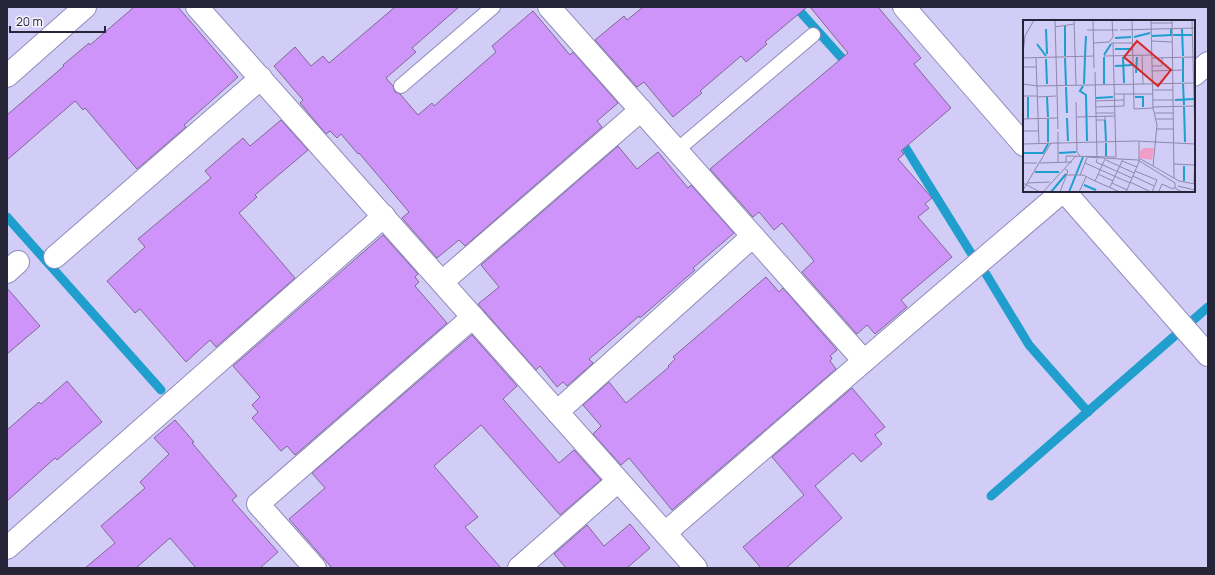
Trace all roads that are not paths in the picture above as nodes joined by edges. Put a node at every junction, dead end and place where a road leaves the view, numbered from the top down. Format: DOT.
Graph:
graph roads {
  1 [pos="85,7"];
  2 [pos="197,7"];
  3 [pos="493,7"];
  4 [pos="549,7"];
  5 [pos="904,7"];
  6 [pos="813,35"];
  7 [pos="1208,63"];
  8 [pos="1195,74"];
  9 [pos="7,76"];
  10 [pos="261,78"];
  11 [pos="401,86"];
  12 [pos="641,110"];
  13 [pos="1023,144"];
  14 [pos="677,150"];
  15 [pos="1063,192"];
  16 [pos="1065,192"];
  17 [pos="384,216"];
  18 [pos="754,236"];
  19 [pos="55,258"];
  20 [pos="442,282"];
  21 [pos="473,317"];
  22 [pos="1208,354"];
  23 [pos="864,360"];
  24 [pos="557,412"];
  25 [pos="618,481"];
  26 [pos="665,533"];
  27 [pos="7,548"];
  28 [pos="315,568"];
  29 [pos="519,568"];
  30 [pos="696,568"];
  1 -- 9 [label="street"];
  2 -- 10 [label="street"];
  3 -- 11 [label="lane"];
  4 -- 12 [label="street"];
  5 -- 13 [label="street"];
  6 -- 14 [label="lane"];
  7 -- 8 [label="street"];
  10 -- 17 [label="street"];
  10 -- 19 [label="street"];
  12 -- 14 [label="street"];
  12 -- 20 [label="street"];
  14 -- 18 [label="street"];
  15 -- 23 [label="street"];
  16 -- 22 [label="street"];
  17 -- 20 [label="street"];
  17 -- 27 [label="street"];
  18 -- 23 [label="street"];
  18 -- 24 [label="street"];
  20 -- 21 [label="street"];
  21 -- 24 [label="street"];
  21 -- 28 [label="street"];
  23 -- 26 [label="street"];
  24 -- 25 [label="street"];
  25 -- 26 [label="street"];
  25 -- 29 [label="street"];
  26 -- 30 [label="street"];
}
